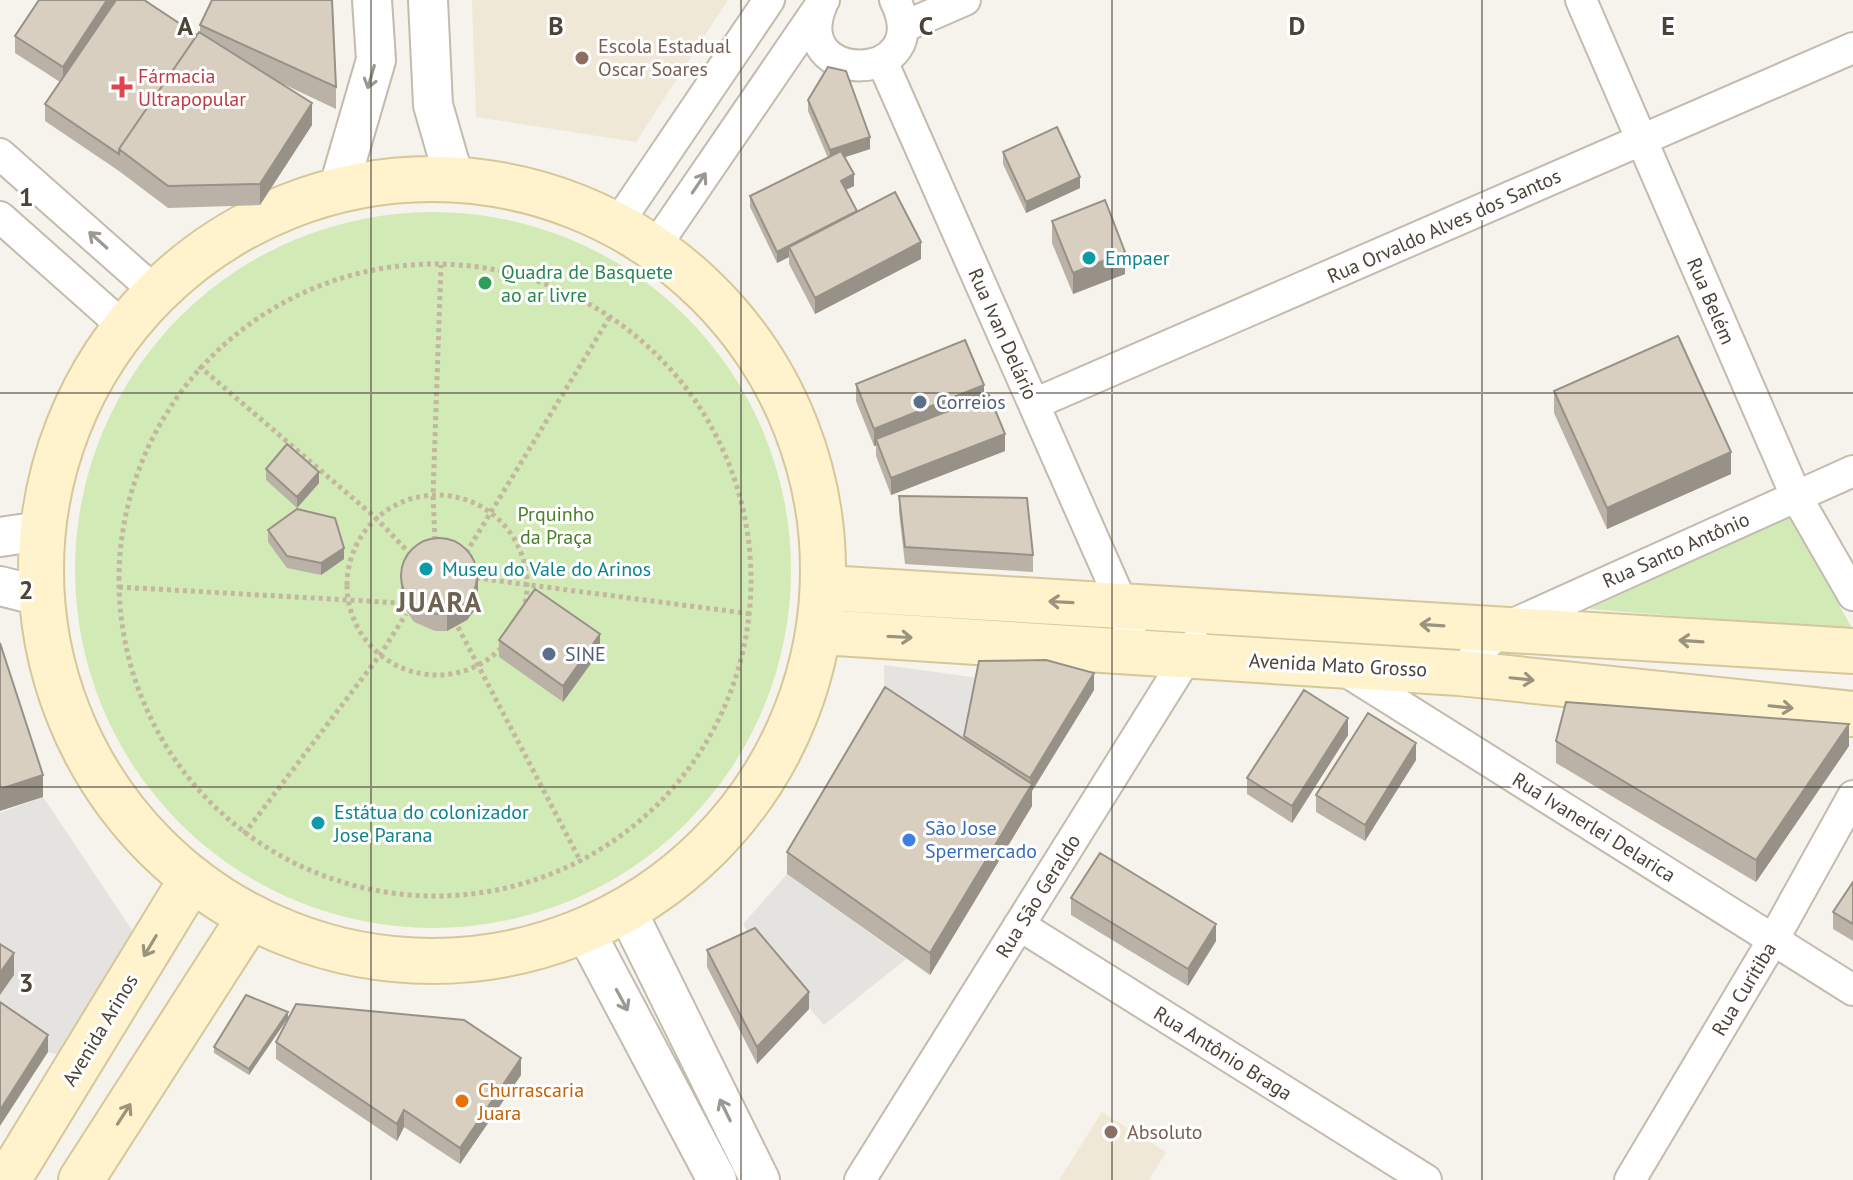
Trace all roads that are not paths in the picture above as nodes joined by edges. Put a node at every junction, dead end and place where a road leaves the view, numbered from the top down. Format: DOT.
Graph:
graph roads {
  1 [pos="372,0"];
  2 [pos="428,0"];
  3 [pos="769,0"];
  4 [pos="824,0"];
  5 [pos="965,0"];
  6 [pos="1581,0"];
  7 [pos="899,13"];
  8 [pos="1853,48"];
  9 [pos="882,61"];
  10 [pos="1642,140"];
  11 [pos="0,154"];
  12 [pos="454,178"];
  13 [pos="338,190"];
  14 [pos="0,217"];
  15 [pos="616,226"];
  16 [pos="655,247"];
  17 [pos="156,292"];
  18 [pos="124,327"];
  19 [pos="1034,404"];
  20 [pos="1853,471"];
  21 [pos="1796,496"];
  22 [pos="20,534"];
  23 [pos="827,588"];
  24 [pos="20,591"];
  25 [pos="1853,595"];
  26 [pos="1123,606"];
  27 [pos="1215,612"];
  28 [pos="1500,630"];
  29 [pos="822,632"];
  30 [pos="1135,651"];
  31 [pos="1853,651"];
  32 [pos="1187,656"];
  33 [pos="1336,665"];
  34 [pos="1459,673"];
  35 [pos="1853,714"];
  36 [pos="1853,796"];
  37 [pos="191,880"];
  38 [pos="627,911"];
  39 [pos="250,917"];
  40 [pos="1019,925"];
  41 [pos="585,931"];
  42 [pos="1773,940"];
  43 [pos="1853,990"];
  44 [pos="8,1180"];
  45 [pos="81,1180"];
  46 [pos="717,1180"];
  47 [pos="760,1180"];
  48 [pos="860,1180"];
  49 [pos="1426,1180"];
  50 [pos="1630,1180"];
  1 -- 13 [label="street, one-way"];
  2 -- 12 [label="street"];
  3 -- 15 [label="street"];
  4 -- 9 [label="street"];
  16 -- 4 [label="street, one-way"];
  5 -- 7 [label="street"];
  6 -- 10 [label="street, Rua Belém"];
  7 -- 9 [label="street"];
  8 -- 10 [label="street, Rua Orvaldo Alves dos Santos"];
  9 -- 19 [label="street, Rua Ivan Delário"];
  10 -- 19 [label="street, Rua Orvaldo Alves dos Santos"];
  10 -- 21 [label="street, Rua Belém"];
  17 -- 11 [label="street, one-way"];
  12 -- 13 [label="main road"];
  12 -- 15 [label="main road"];
  13 -- 17 [label="main road"];
  14 -- 18 [label="street"];
  15 -- 16 [label="main road"];
  16 -- 23 [label="main road"];
  17 -- 18 [label="main road"];
  18 -- 22 [label="main road"];
  19 -- 26 [label="street, Rua Ivan Delário"];
  20 -- 21 [label="street, Rua Santo Antônio"];
  21 -- 25 [label="street, Rua Belém"];
  21 -- 28 [label="street, Rua Santo Antônio"];
  22 -- 24 [label="main road"];
  26 -- 23 [label="main road, one-way"];
  23 -- 29 [label="main road"];
  24 -- 37 [label="main road"];
  26 -- 27 [label="main road"];
  26 -- 30 [label="street, Rua Ivan Delário"];
  28 -- 27 [label="main road, one-way"];
  27 -- 32 [label="street, Rua São Geraldo"];
  31 -- 28 [label="main road, one-way"];
  28 -- 34 [label="street"];
  29 -- 30 [label="main road, Avenida Mato Grosso, one-way"];
  29 -- 38 [label="main road"];
  30 -- 32 [label="main road, Avenida Mato Grosso"];
  32 -- 33 [label="main road, Avenida Mato Grosso"];
  32 -- 40 [label="street, Rua São Geraldo"];
  33 -- 34 [label="main road, Avenida Mato Grosso"];
  33 -- 42 [label="street, Rua Ivanerlei Delarica"];
  34 -- 35 [label="main road, Avenida Mato Grosso, one-way"];
  36 -- 42 [label="street, Rua Curitiba"];
  37 -- 39 [label="main road"];
  37 -- 44 [label="main road, Avenida Arinos, one-way"];
  38 -- 41 [label="main road"];
  47 -- 38 [label="street, one-way"];
  39 -- 41 [label="main road"];
  45 -- 39 [label="main road, one-way"];
  40 -- 48 [label="street, Rua São Geraldo"];
  40 -- 49 [label="street, Rua Antônio Braga"];
  41 -- 46 [label="street, one-way"];
  42 -- 43 [label="street, Rua Ivanerlei Delarica"];
  42 -- 50 [label="street, Rua Curitiba"];
}
